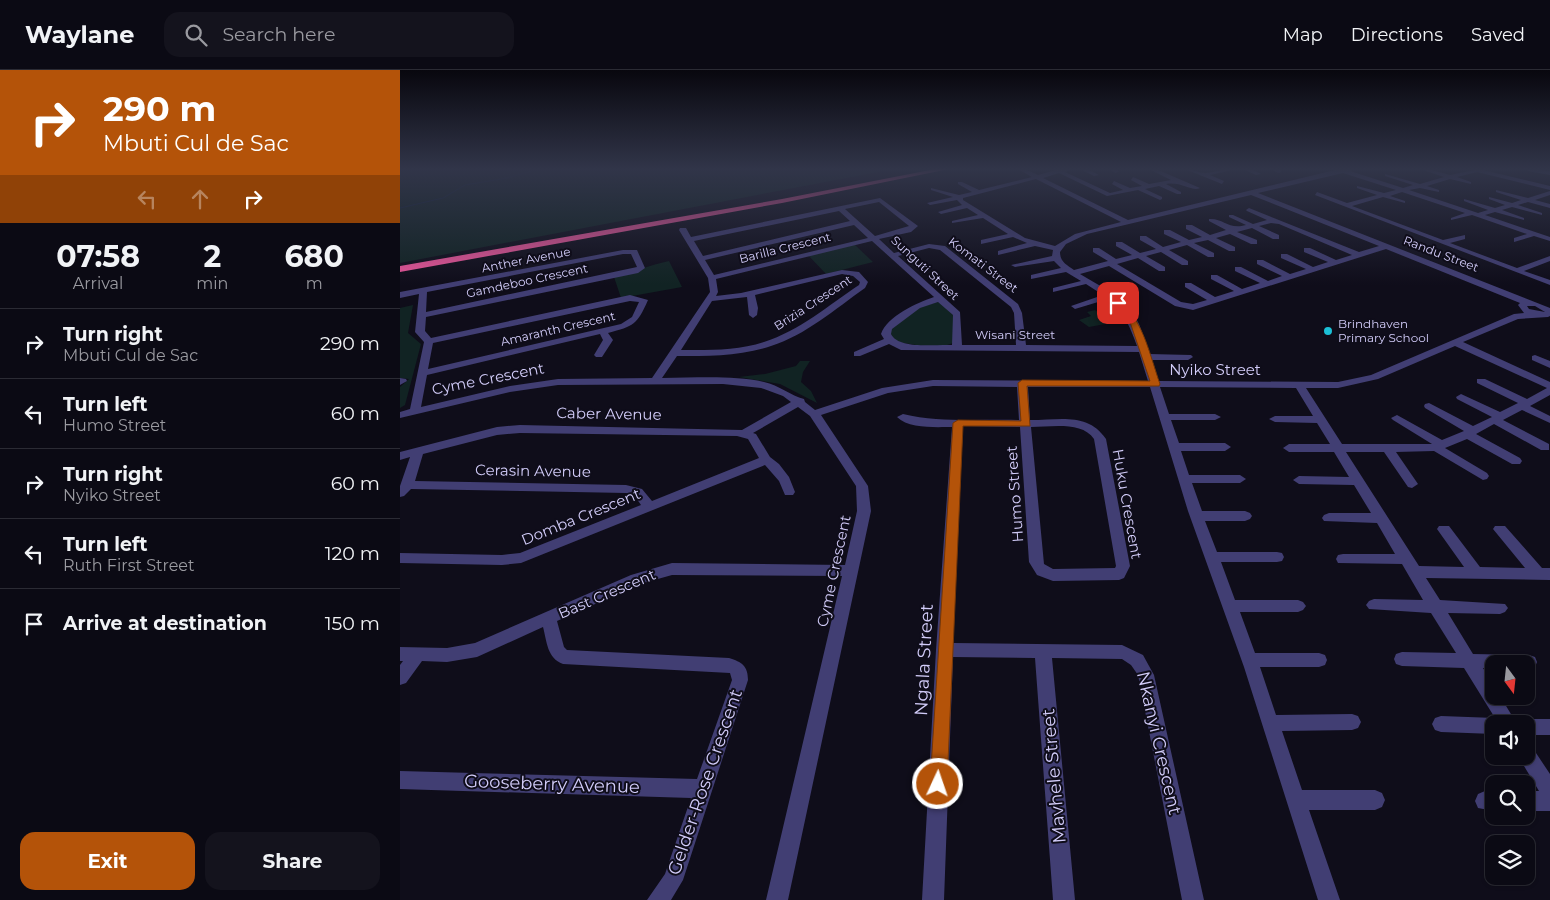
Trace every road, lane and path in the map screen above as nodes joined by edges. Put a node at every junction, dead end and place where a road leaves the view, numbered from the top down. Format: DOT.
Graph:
graph roads {
  1 [pos="704,208"];
  2 [pos="745,208"];
  3 [pos="840,208"];
  4 [pos="892,208"];
  5 [pos="961,208"];
  6 [pos="971,208"];
  7 [pos="1099,208"];
  8 [pos="1185,208"];
  9 [pos="1290,208"];
  10 [pos="1349,208"];
  11 [pos="1457,208"];
  12 [pos="1488,208"];
  13 [pos="1502,208"];
  14 [pos="1520,208"];
  15 [pos="1249,210"];
  16 [pos="1495,210"];
  17 [pos="941,212"];
  18 [pos="1475,214"];
  19 [pos="1540,214"];
  20 [pos="983,216"];
  21 [pos="1231,216"];
  22 [pos="1404,218"];
  23 [pos="1522,219"];
  24 [pos="1211,220"];
  25 [pos="1453,220"];
  26 [pos="1276,221"];
  27 [pos="856,222"];
  28 [pos="954,222"];
  29 [pos="1127,222"];
  30 [pos="1388,223"];
  31 [pos="1504,224"];
  32 [pos="998,225"];
  33 [pos="1189,226"];
  34 [pos="1251,226"];
  35 [pos="989,227"];
  36 [pos="1431,228"];
  37 [pos="1492,228"];
  38 [pos="683,230"];
  39 [pos="1231,231"];
  40 [pos="1167,232"];
  41 [pos="1415,233"];
  42 [pos="1534,234"];
  43 [pos="1013,235"];
  44 [pos="1208,237"];
  45 [pos="1276,237"];
  46 [pos="1462,237"];
  47 [pos="874,238"];
  48 [pos="1143,238"];
  49 [pos="1550,239"];
  50 [pos="689,240"];
  51 [pos="1517,240"];
  52 [pos="984,242"];
  53 [pos="1254,242"];
  54 [pos="1186,243"];
  55 [pos="1442,243"];
  56 [pos="1033,244"];
  57 [pos="1119,244"];
  58 [pos="1388,246"];
  59 [pos="1057,249"];
  60 [pos="1162,249"];
  61 [pos="1232,249"];
  62 [pos="1490,249"];
  63 [pos="1096,250"];
  64 [pos="1307,250"];
  65 [pos="1001,253"];
  66 [pos="893,255"];
  67 [pos="1139,255"];
  68 [pos="1211,255"];
  69 [pos="1359,255"];
  70 [pos="1473,255"];
  71 [pos="1284,256"];
  72 [pos="1056,258"];
  73 [pos="1550,258"];
  74 [pos="700,259"];
  75 [pos="1112,262"];
  76 [pos="1260,262"];
  77 [pos="1185,263"];
  78 [pos="1336,263"];
  79 [pos="1015,265"];
  80 [pos="400,267"];
  81 [pos="1162,269"];
  82 [pos="1238,269"];
  83 [pos="638,270"];
  84 [pos="1314,270"];
  85 [pos="1070,271"];
  86 [pos="1516,271"];
  87 [pos="1214,277"];
  88 [pos="1290,277"];
  89 [pos="712,278"];
  90 [pos="1034,278"];
  91 [pos="1086,282"];
  92 [pos="1267,284"];
  93 [pos="1550,284"];
  94 [pos="1188,285"];
  95 [pos="1056,290"];
  96 [pos="423,291"];
  97 [pos="1242,292"];
  98 [pos="751,294"];
  99 [pos="400,295"];
  100 [pos="1109,296"];
  101 [pos="940,298"];
  102 [pos="711,299"];
  103 [pos="1215,300"];
  104 [pos="1075,306"];
  105 [pos="1523,308"];
  106 [pos="1549,311"];
  107 [pos="753,315"];
  108 [pos="422,316"];
  109 [pos="603,332"];
  110 [pos="889,340"];
  111 [pos="429,341"];
  112 [pos="1455,342"];
  113 [pos="957,348"];
  114 [pos="1020,348"];
  115 [pos="674,352"];
  116 [pos="1145,353"];
  117 [pos="599,354"];
  118 [pos="857,354"];
  119 [pos="1188,357"];
  120 [pos="1535,358"];
  121 [pos="1550,365"];
  122 [pos="423,373"];
  123 [pos="656,380"];
  124 [pos="1481,381"];
  125 [pos="1022,383"];
  126 [pos="1156,384"];
  127 [pos="1299,385"];
  128 [pos="1550,386"];
  129 [pos="1550,391"];
  130 [pos="1461,397"];
  131 [pos="800,402"];
  132 [pos="1525,405"];
  133 [pos="1428,406"];
  134 [pos="415,411"];
  135 [pos="814,414"];
  136 [pos="400,415"];
  137 [pos="1166,416"];
  138 [pos="903,417"];
  139 [pos="1215,417"];
  140 [pos="1397,418"];
  141 [pos="1498,418"];
  142 [pos="1275,419"];
  143 [pos="1320,420"];
  144 [pos="1550,420"];
  145 [pos="958,423"];
  146 [pos="1026,424"];
  147 [pos="1470,432"];
  148 [pos="744,433"];
  149 [pos="1225,446"];
  150 [pos="1439,446"];
  151 [pos="1175,447"];
  152 [pos="1545,447"];
  153 [pos="1290,448"];
  154 [pos="1338,449"];
  155 [pos="1389,450"];
  156 [pos="418,451"];
  157 [pos="400,456"];
  158 [pos="766,460"];
  159 [pos="1516,461"];
  160 [pos="1483,476"];
  161 [pos="1186,479"];
  162 [pos="1240,479"];
  163 [pos="1299,480"];
  164 [pos="1358,481"];
  165 [pos="1412,484"];
  166 [pos="404,489"];
  167 [pos="789,492"];
  168 [pos="650,507"];
  169 [pos="1197,516"];
  170 [pos="1245,516"];
  171 [pos="1329,518"];
  172 [pos="1381,518"];
  173 [pos="1444,529"];
  174 [pos="1500,529"];
  175 [pos="1277,557"];
  176 [pos="1212,558"];
  177 [pos="1343,559"];
  178 [pos="402,560"];
  179 [pos="1411,565"];
  180 [pos="852,571"];
  181 [pos="1040,571"];
  182 [pos="1476,573"];
  183 [pos="1544,574"];
  184 [pos="1230,606"];
  185 [pos="1298,606"];
  186 [pos="1374,606"];
  187 [pos="1436,606"];
  188 [pos="1500,608"];
  189 [pos="549,619"];
  190 [pos="944,650"];
  191 [pos="1044,652"];
  192 [pos="400,654"];
  193 [pos="418,655"];
  194 [pos="1402,659"];
  195 [pos="1249,660"];
  196 [pos="1319,660"];
  197 [pos="1470,661"];
  198 [pos="1485,661"];
  199 [pos="400,678"];
  200 [pos="1503,715"];
  201 [pos="1352,722"];
  202 [pos="1270,723"];
  203 [pos="1441,724"];
  204 [pos="1485,726"];
  205 [pos="1535,727"];
  206 [pos="1550,727"];
  207 [pos="1533,765"];
  208 [pos="400,780"];
  209 [pos="703,788"];
  210 [pos="1550,792"];
  211 [pos="1296,800"];
  212 [pos="1375,800"];
  213 [pos="1535,801"];
  214 [pos="1550,801"];
  215 [pos="658,900"];
  216 [pos="777,900"];
  217 [pos="933,900"];
  218 [pos="1064,900"];
  219 [pos="1193,900"];
  220 [pos="1329,900"];
  1 -- 80 [label="highway"];
  2 -- 80 [label="highway"];
  3 -- 27 [label="street"];
  3 -- 50 [label="street, Barilla Crescent"];
  4 -- 47 [label="street, Barilla Crescent"];
  5 -- 17 [label="street"];
  6 -- 20 [label="street"];
  7 -- 29 [label="street"];
  8 -- 29 [label="street"];
  9 -- 58 [label="street, Randu Street"];
  10 -- 30 [label="street"];
  11 -- 18 [label="street"];
  12 -- 16 [label="street"];
  13 -- 16 [label="street"];
  14 -- 19 [label="street"];
  15 -- 26 [label="street"];
  16 -- 18 [label="street"];
  16 -- 23 [label="street"];
  18 -- 25 [label="street"];
  18 -- 31 [label="street"];
  20 -- 28 [label="street"];
  20 -- 32 [label="street"];
  21 -- 34 [label="street"];
  22 -- 30 [label="street"];
  24 -- 39 [label="street"];
  26 -- 34 [label="street"];
  26 -- 69 [label="street"];
  27 -- 47 [label="street"];
  27 -- 74 [label="street"];
  29 -- 59 [label="street"];
  30 -- 41 [label="street"];
  31 -- 37 [label="street"];
  31 -- 42 [label="street"];
  32 -- 35 [label="street"];
  32 -- 43 [label="street"];
  33 -- 44 [label="street"];
  34 -- 39 [label="street"];
  34 -- 45 [label="street"];
  36 -- 41 [label="street"];
  38 -- 50 [label="street"];
  39 -- 44 [label="street"];
  39 -- 53 [label="street"];
  40 -- 54 [label="street"];
  41 -- 55 [label="street"];
  42 -- 49 [label="street"];
  42 -- 51 [label="street"];
  43 -- 52 [label="street"];
  43 -- 56 [label="street"];
  44 -- 54 [label="street"];
  44 -- 61 [label="street"];
  46 -- 55 [label="street"];
  47 -- 66 [label="street, Sunguti Street"];
  47 -- 89 [label="street, Barilla Crescent"];
  48 -- 60 [label="street"];
  50 -- 74 [label="street"];
  54 -- 60 [label="street"];
  54 -- 68 [label="street"];
  55 -- 70 [label="street"];
  56 -- 59 [label="street"];
  56 -- 65 [label="street"];
  57 -- 67 [label="street"];
  58 -- 69 [label="street"];
  58 -- 105 [label="street, Randu Street"];
  59 -- 72 [label="street"];
  60 -- 67 [label="street"];
  60 -- 77 [label="street"];
  62 -- 70 [label="street"];
  63 -- 75 [label="street"];
  64 -- 78 [label="street"];
  66 -- 101 [label="street, Sunguti Street"];
  66 -- 114 [label="street, Komati Street"];
  67 -- 75 [label="street"];
  67 -- 81 [label="street"];
  69 -- 78 [label="street"];
  70 -- 86 [label="street"];
  71 -- 84 [label="street"];
  72 -- 79 [label="street"];
  72 -- 85 [label="street"];
  73 -- 86 [label="street"];
  74 -- 89 [label="street"];
  75 -- 85 [label="street"];
  75 -- 103 [label="street"];
  76 -- 88 [label="street"];
  78 -- 84 [label="street"];
  82 -- 92 [label="street"];
  83 -- 96 [label="street, Anther Avenue"];
  83 -- 108 [label="street, Gamdeboo Crescent"];
  84 -- 88 [label="street"];
  85 -- 90 [label="street"];
  85 -- 91 [label="street"];
  86 -- 93 [label="street"];
  87 -- 97 [label="street"];
  88 -- 92 [label="street"];
  89 -- 102 [label="street"];
  91 -- 95 [label="street"];
  91 -- 100 [label="street"];
  92 -- 97 [label="street"];
  94 -- 103 [label="street"];
  96 -- 99 [label="street, Anther Avenue"];
  96 -- 108 [label="street"];
  97 -- 103 [label="street"];
  98 -- 102 [label="street, Brizia Crescent"];
  98 -- 107 [label="street"];
  98 -- 115 [label="street, Brizia Crescent"];
  100 -- 104 [label="street"];
  100 -- 116 [label="street"];
  101 -- 110 [label="street"];
  101 -- 113 [label="street, Sunguti Street"];
  102 -- 115 [label="street"];
  105 -- 106 [label="street"];
  105 -- 106 [label="street, Nyiko Street"];
  105 -- 112 [label="street, Nyiko Street"];
  108 -- 111 [label="street"];
  109 -- 111 [label="street, Amaranth Crescent"];
  109 -- 117 [label="street"];
  109 -- 122 [label="street, Amaranth Crescent"];
  110 -- 113 [label="street, Wisani Street"];
  110 -- 118 [label="street"];
  111 -- 122 [label="street"];
  112 -- 127 [label="street, Nyiko Street"];
  112 -- 128 [label="street"];
  113 -- 114 [label="street, Wisani Street"];
  114 -- 116 [label="street, Wisani Street"];
  115 -- 123 [label="street"];
  116 -- 119 [label="street, Wisani Street"];
  116 -- 126 [label="street"];
  120 -- 121 [label="street"];
  122 -- 134 [label="street"];
  123 -- 131 [label="street, Cyme Crescent"];
  123 -- 134 [label="street, Cyme Crescent"];
  124 -- 132 [label="street"];
  125 -- 126 [label="street, Nyiko Street"];
  125 -- 135 [label="street, Nyiko Street"];
  125 -- 146 [label="street, Humo Street"];
  126 -- 127 [label="street, Nyiko Street"];
  126 -- 137 [label="street"];
  127 -- 143 [label="street"];
  129 -- 132 [label="street"];
  130 -- 141 [label="street"];
  131 -- 135 [label="street, Cyme Crescent"];
  131 -- 148 [label="street"];
  132 -- 141 [label="street"];
  132 -- 144 [label="street"];
  133 -- 147 [label="street"];
  134 -- 136 [label="street, Cyme Crescent"];
  135 -- 180 [label="street, Cyme Crescent"];
  137 -- 139 [label="street"];
  137 -- 151 [label="street"];
  138 -- 145 [label="street"];
  140 -- 150 [label="street"];
  141 -- 147 [label="street"];
  141 -- 152 [label="street"];
  142 -- 143 [label="street"];
  143 -- 154 [label="street"];
  145 -- 146 [label="street"];
  145 -- 190 [label="street, Ngala Street"];
  146 -- 181 [label="street, Humo Street"];
  146 -- 181 [label="street, Huku Crescent"];
  147 -- 150 [label="street"];
  147 -- 159 [label="street"];
  148 -- 156 [label="street, Caber Avenue"];
  148 -- 158 [label="street"];
  149 -- 151 [label="street"];
  150 -- 155 [label="street"];
  150 -- 160 [label="street"];
  151 -- 161 [label="street"];
  153 -- 154 [label="street"];
  154 -- 155 [label="street"];
  154 -- 164 [label="street"];
  155 -- 165 [label="street"];
  156 -- 157 [label="street, Caber Avenue"];
  156 -- 166 [label="street"];
  158 -- 167 [label="street"];
  158 -- 168 [label="street, Domba Crescent"];
  161 -- 162 [label="street"];
  161 -- 169 [label="street"];
  163 -- 164 [label="street"];
  164 -- 172 [label="street"];
  166 -- 168 [label="street, Cerasin Avenue"];
  168 -- 178 [label="street, Domba Crescent"];
  169 -- 170 [label="street"];
  169 -- 176 [label="street"];
  171 -- 172 [label="street"];
  172 -- 179 [label="street"];
  173 -- 182 [label="street"];
  174 -- 183 [label="street"];
  175 -- 176 [label="street"];
  176 -- 184 [label="street"];
  177 -- 179 [label="street"];
  179 -- 182 [label="street"];
  179 -- 187 [label="street"];
  180 -- 189 [label="street, Bast Crescent"];
  180 -- 216 [label="street, Cyme Crescent"];
  182 -- 183 [label="street"];
  184 -- 185 [label="street"];
  184 -- 195 [label="street"];
  186 -- 187 [label="street"];
  187 -- 188 [label="street"];
  187 -- 197 [label="street"];
  189 -- 193 [label="street, Bast Crescent"];
  189 -- 209 [label="street, Gelder-Rose Crescent"];
  190 -- 191 [label="street, Nkanyi Crescent"];
  190 -- 217 [label="street, Ngala Street"];
  191 -- 218 [label="street, Mavhele Street"];
  191 -- 219 [label="street, Nkanyi Crescent"];
  192 -- 193 [label="street, Bast Crescent"];
  193 -- 199 [label="street"];
  194 -- 197 [label="street"];
  195 -- 196 [label="street"];
  195 -- 202 [label="street"];
  197 -- 198 [label="street"];
  197 -- 200 [label="street"];
  201 -- 202 [label="street"];
  202 -- 211 [label="street"];
  203 -- 204 [label="street"];
  205 -- 206 [label="street"];
  207 -- 210 [label="street"];
  208 -- 209 [label="street, Gooseberry Avenue"];
  209 -- 215 [label="street, Gelder-Rose Crescent"];
  211 -- 212 [label="street"];
  211 -- 220 [label="street"];
  213 -- 214 [label="street"];
}
